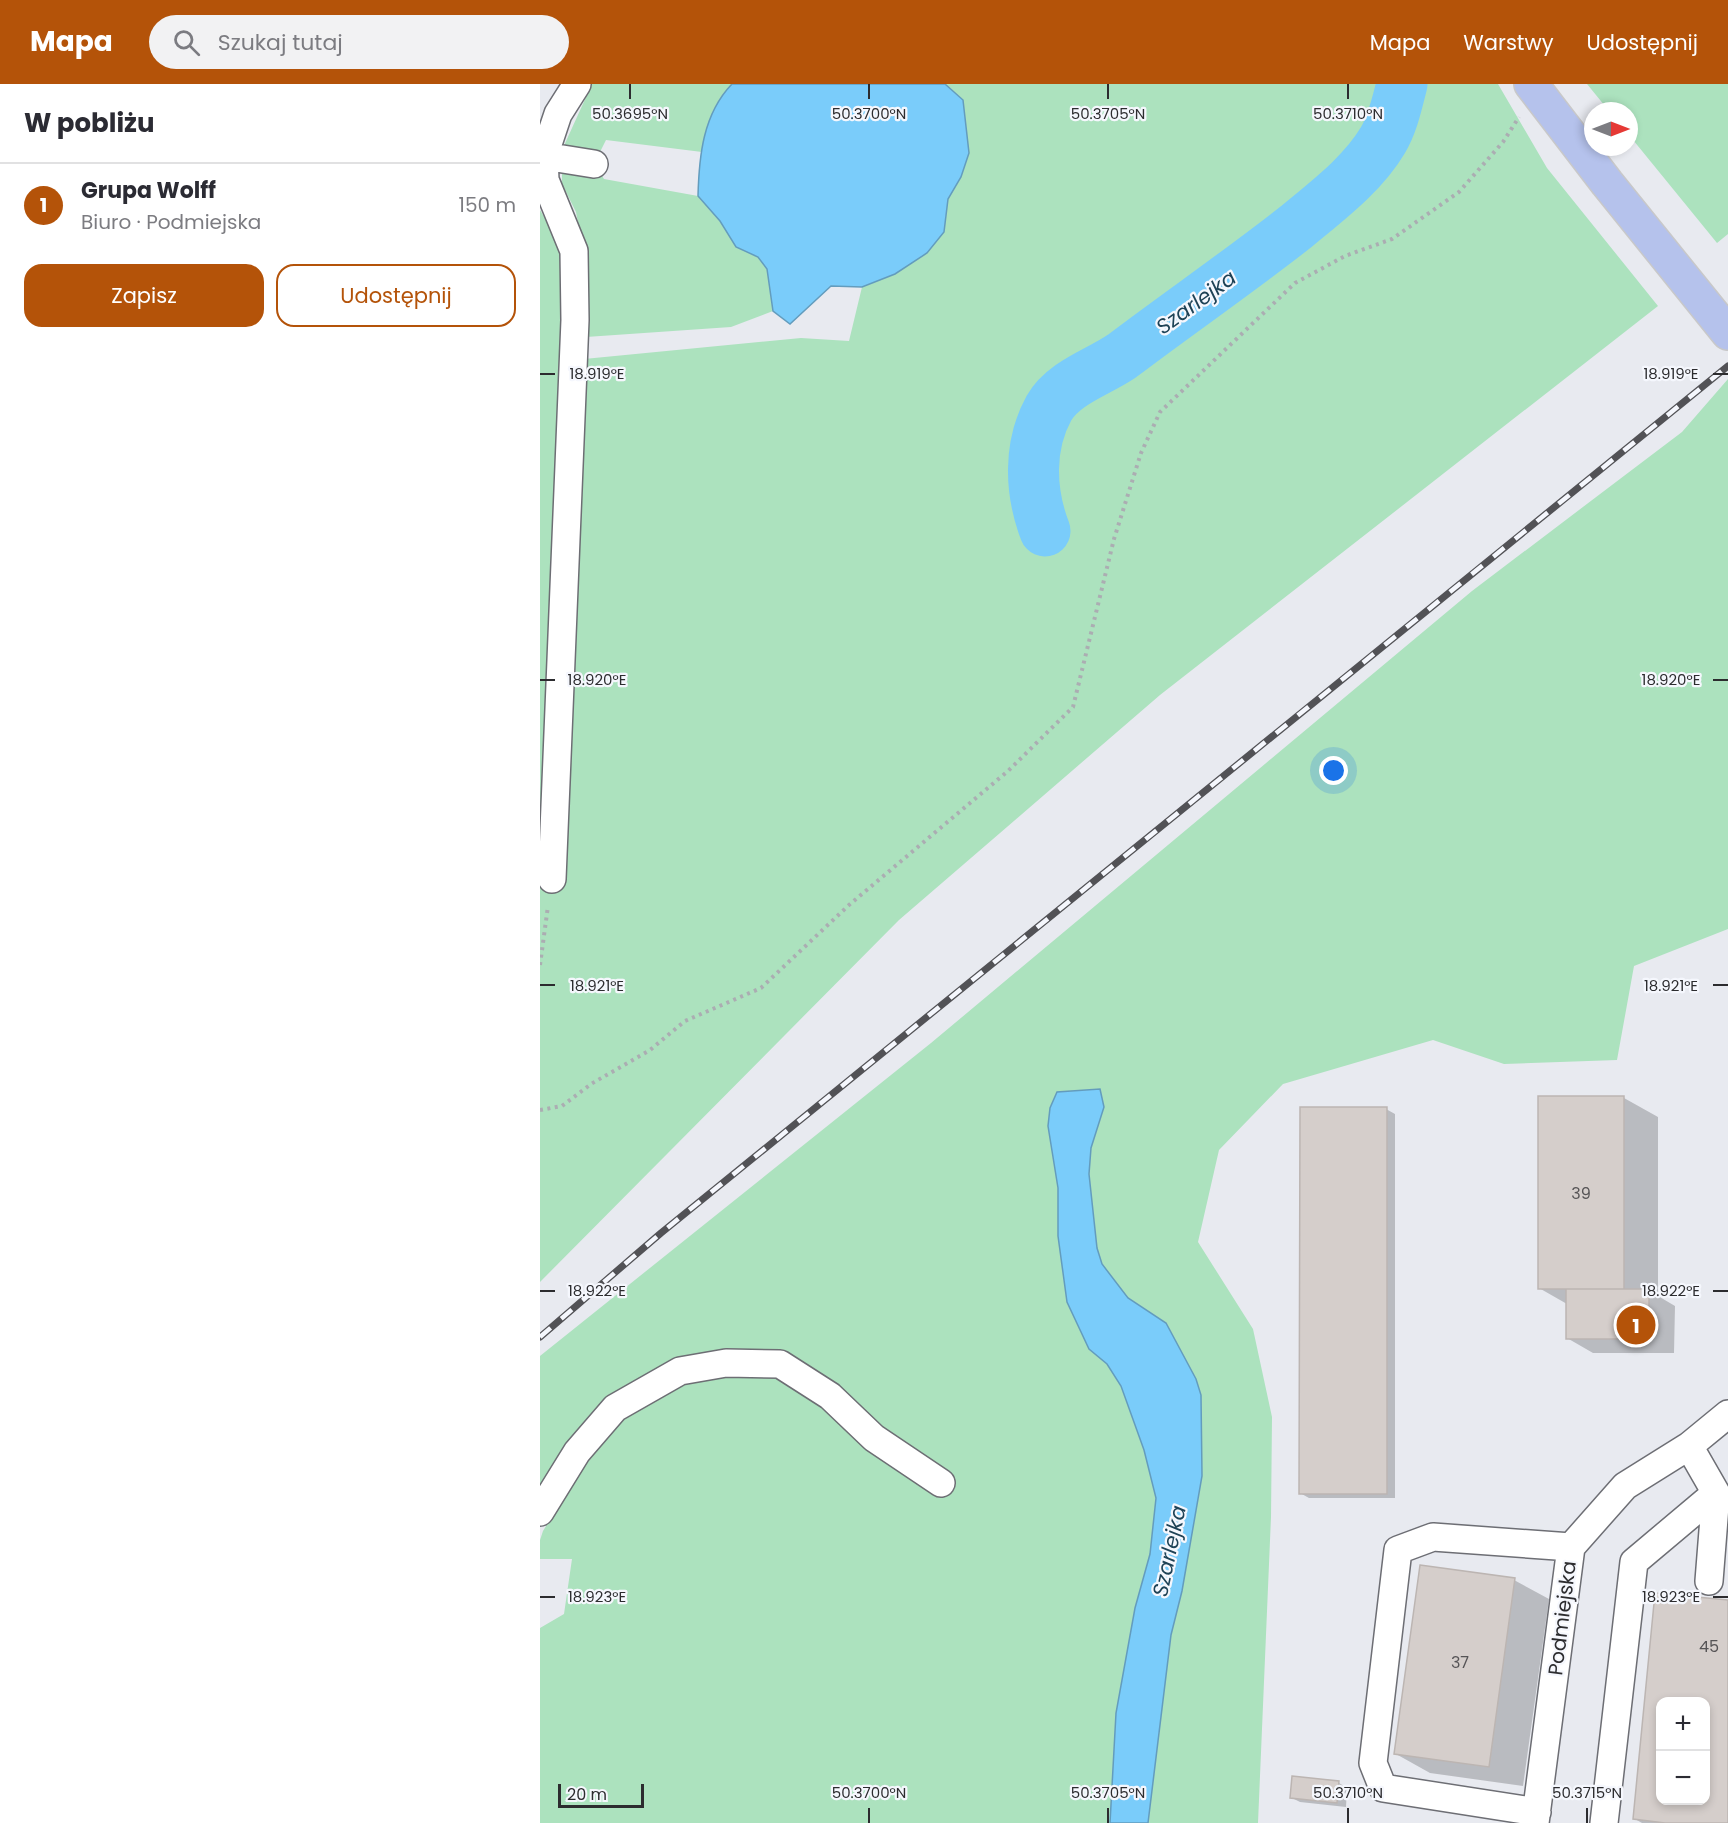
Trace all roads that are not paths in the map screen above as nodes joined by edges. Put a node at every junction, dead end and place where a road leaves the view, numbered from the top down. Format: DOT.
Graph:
graph roads {
  1 [pos="576,84"];
  2 [pos="1534,88"];
  3 [pos="544,156"];
  4 [pos="594,164"];
  5 [pos="1728,333"];
  6 [pos="552,879"];
  7 [pos="1728,1414"];
  8 [pos="1689,1446"];
  9 [pos="941,1482"];
  10 [pos="1716,1493"];
  11 [pos="540,1512"];
  12 [pos="1571,1547"];
  13 [pos="1709,1581"];
  14 [pos="1536,1817"];
  15 [pos="1604,1823"];
  1 -- 3 [label="street"];
  2 -- 5 [label="main road"];
  3 -- 4 [label="street"];
  3 -- 6 [label="street"];
  7 -- 8 [label="street, Podmiejska"];
  8 -- 10 [label="street"];
  8 -- 12 [label="street, Podmiejska"];
  9 -- 11 [label="street"];
  10 -- 13 [label="street"];
  10 -- 15 [label="street"];
  12 -- 14 [label="street, Podmiejska"];
  12 -- 14 [label="street"];
}
